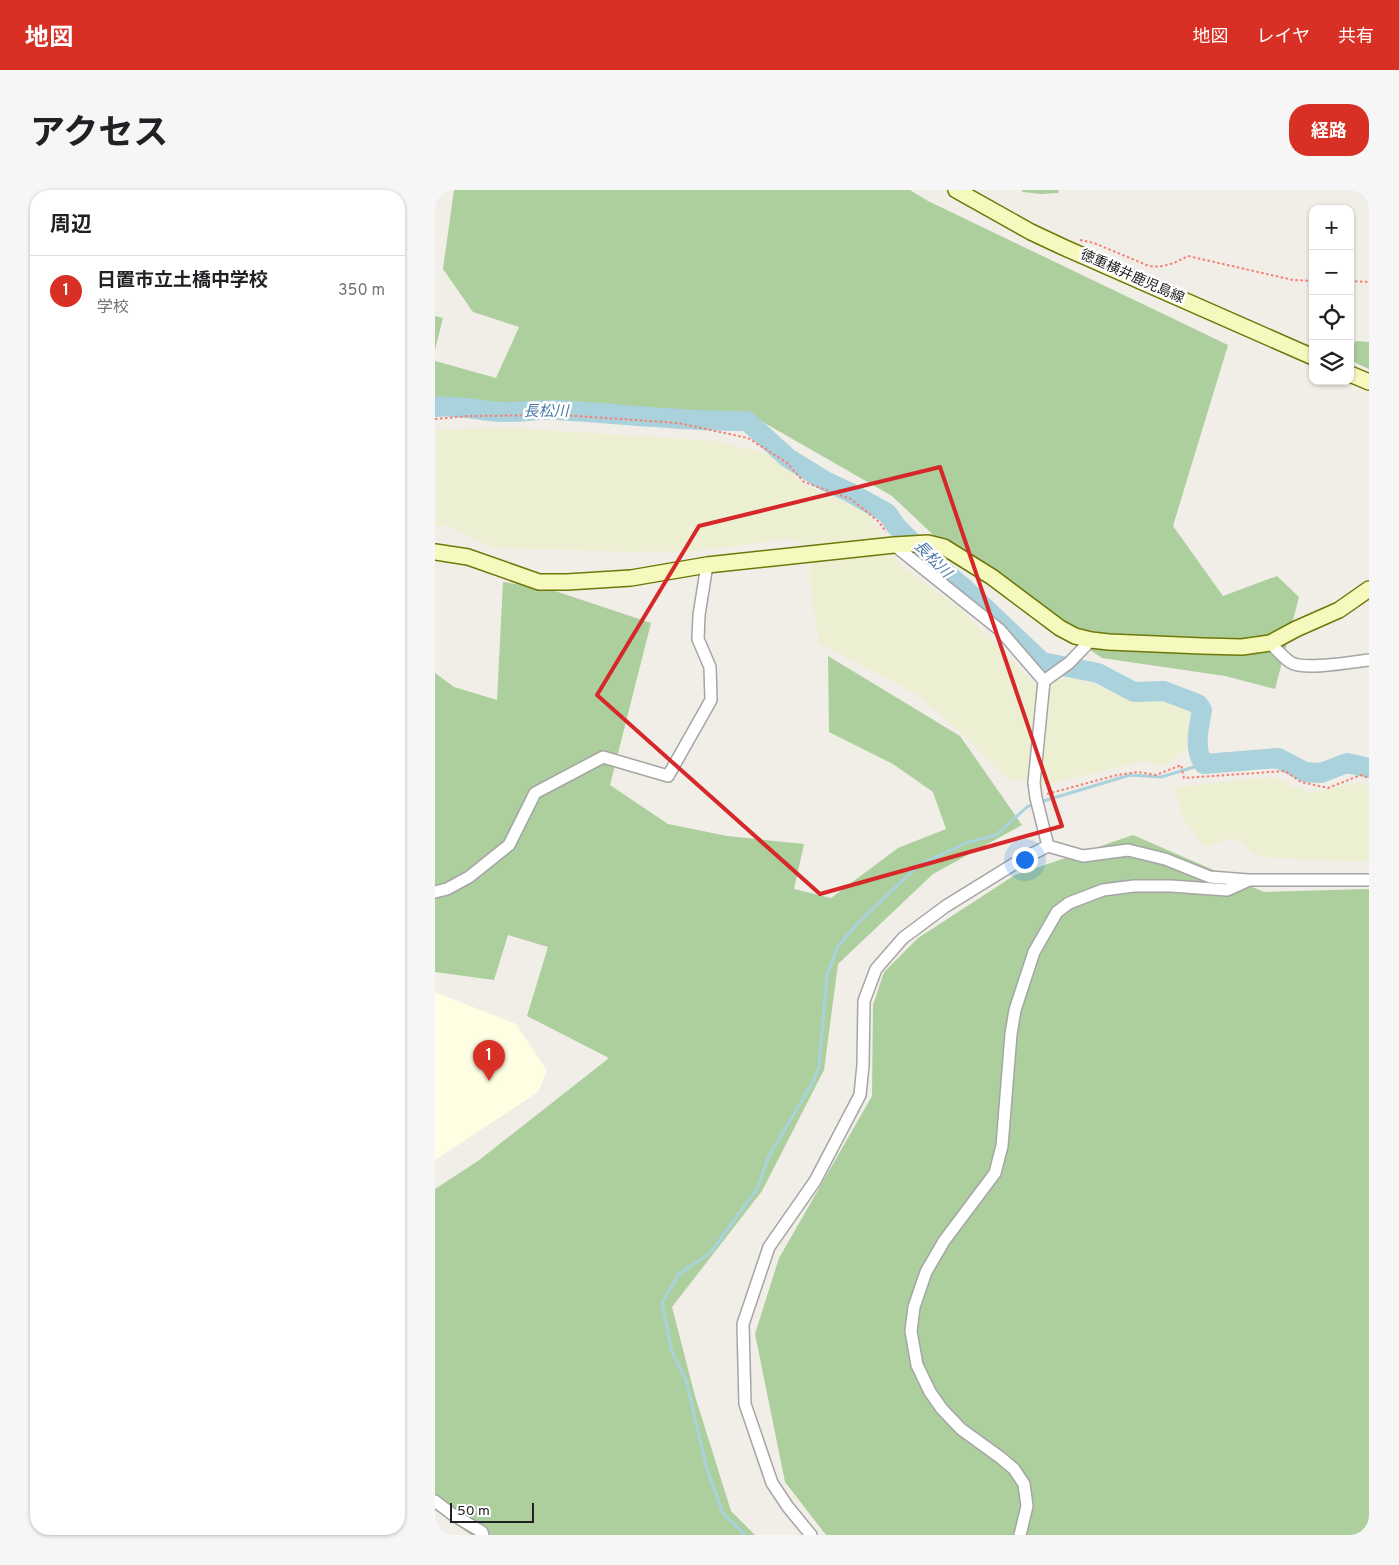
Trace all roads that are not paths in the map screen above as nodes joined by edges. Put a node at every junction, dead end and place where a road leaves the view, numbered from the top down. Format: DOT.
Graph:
graph roads {
  1 [pos="956,190"];
  2 [pos="1309,355"];
  3 [pos="1354,376"];
  4 [pos="1369,382"];
  5 [pos="898,545"];
  6 [pos="435,552"];
  7 [pos="707,565"];
  8 [pos="1369,589"];
  9 [pos="1091,640"];
  10 [pos="1270,643"];
  11 [pos="1369,660"];
  12 [pos="1048,679"];
  13 [pos="1048,846"];
  14 [pos="1248,880"];
  15 [pos="1369,880"];
  16 [pos="435,892"];
  17 [pos="435,1501"];
  18 [pos="483,1535"];
  19 [pos="811,1535"];
  20 [pos="1021,1535"];
  1 -- 2 [label="street, 徳重横井鹿児島線"];
  3 -- 4 [label="street"];
  5 -- 7 [label="street"];
  5 -- 9 [label="street"];
  5 -- 12 [label="street"];
  6 -- 7 [label="street"];
  7 -- 16 [label="street"];
  8 -- 10 [label="street"];
  9 -- 10 [label="street"];
  9 -- 12 [label="street"];
  10 -- 11 [label="street"];
  12 -- 13 [label="street"];
  13 -- 14 [label="street"];
  13 -- 19 [label="street"];
  14 -- 15 [label="street"];
  14 -- 20 [label="street"];
  17 -- 18 [label="street"];
}
